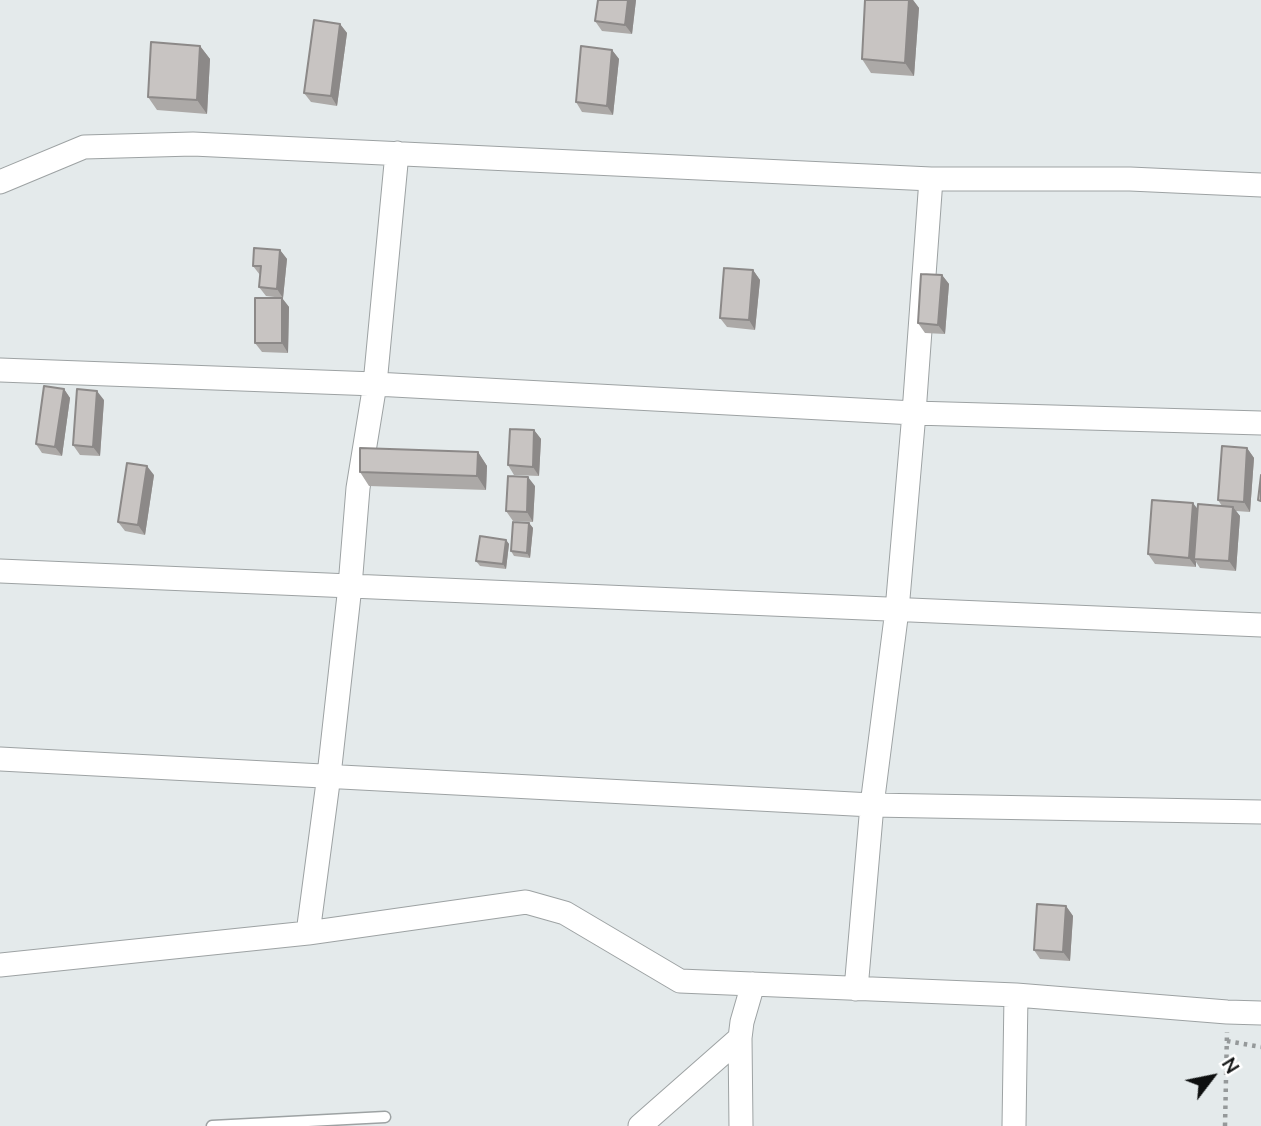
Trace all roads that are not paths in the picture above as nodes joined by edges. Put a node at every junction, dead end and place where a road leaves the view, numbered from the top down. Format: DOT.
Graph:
graph roads {
  1 [pos="397,153"];
  2 [pos="931,179"];
  3 [pos="0,182"];
  4 [pos="1261,184"];
  5 [pos="0,370"];
  6 [pos="376,384"];
  7 [pos="914,413"];
  8 [pos="1261,423"];
  9 [pos="0,571"];
  10 [pos="350,586"];
  11 [pos="897,610"];
  12 [pos="1261,625"];
  13 [pos="0,759"];
  14 [pos="329,775"];
  15 [pos="872,805"];
  16 [pos="1261,812"];
  17 [pos="308,933"];
  18 [pos="0,965"];
  19 [pos="753,984"];
  20 [pos="856,989"];
  21 [pos="1016,995"];
  22 [pos="1261,1013"];
  23 [pos="740,1038"];
  24 [pos="385,1117"];
  25 [pos="212,1126"];
  26 [pos="640,1126"];
  27 [pos="740,1126"];
  28 [pos="1014,1126"];
  1 -- 2 [label="street"];
  1 -- 3 [label="street"];
  1 -- 6 [label="street"];
  2 -- 4 [label="street"];
  2 -- 7 [label="street"];
  5 -- 6 [label="street"];
  6 -- 7 [label="street"];
  6 -- 10 [label="street"];
  7 -- 8 [label="street"];
  7 -- 11 [label="street"];
  9 -- 10 [label="street"];
  10 -- 11 [label="street"];
  10 -- 14 [label="street"];
  11 -- 12 [label="street"];
  11 -- 15 [label="street"];
  13 -- 14 [label="street"];
  14 -- 15 [label="street"];
  14 -- 17 [label="street"];
  15 -- 16 [label="street"];
  15 -- 20 [label="street"];
  17 -- 18 [label="street"];
  17 -- 19 [label="street"];
  19 -- 20 [label="street"];
  19 -- 23 [label="street"];
  20 -- 21 [label="street"];
  21 -- 22 [label="street"];
  21 -- 28 [label="street"];
  23 -- 26 [label="street"];
  23 -- 27 [label="street"];
  24 -- 25 [label="lane"];
}
